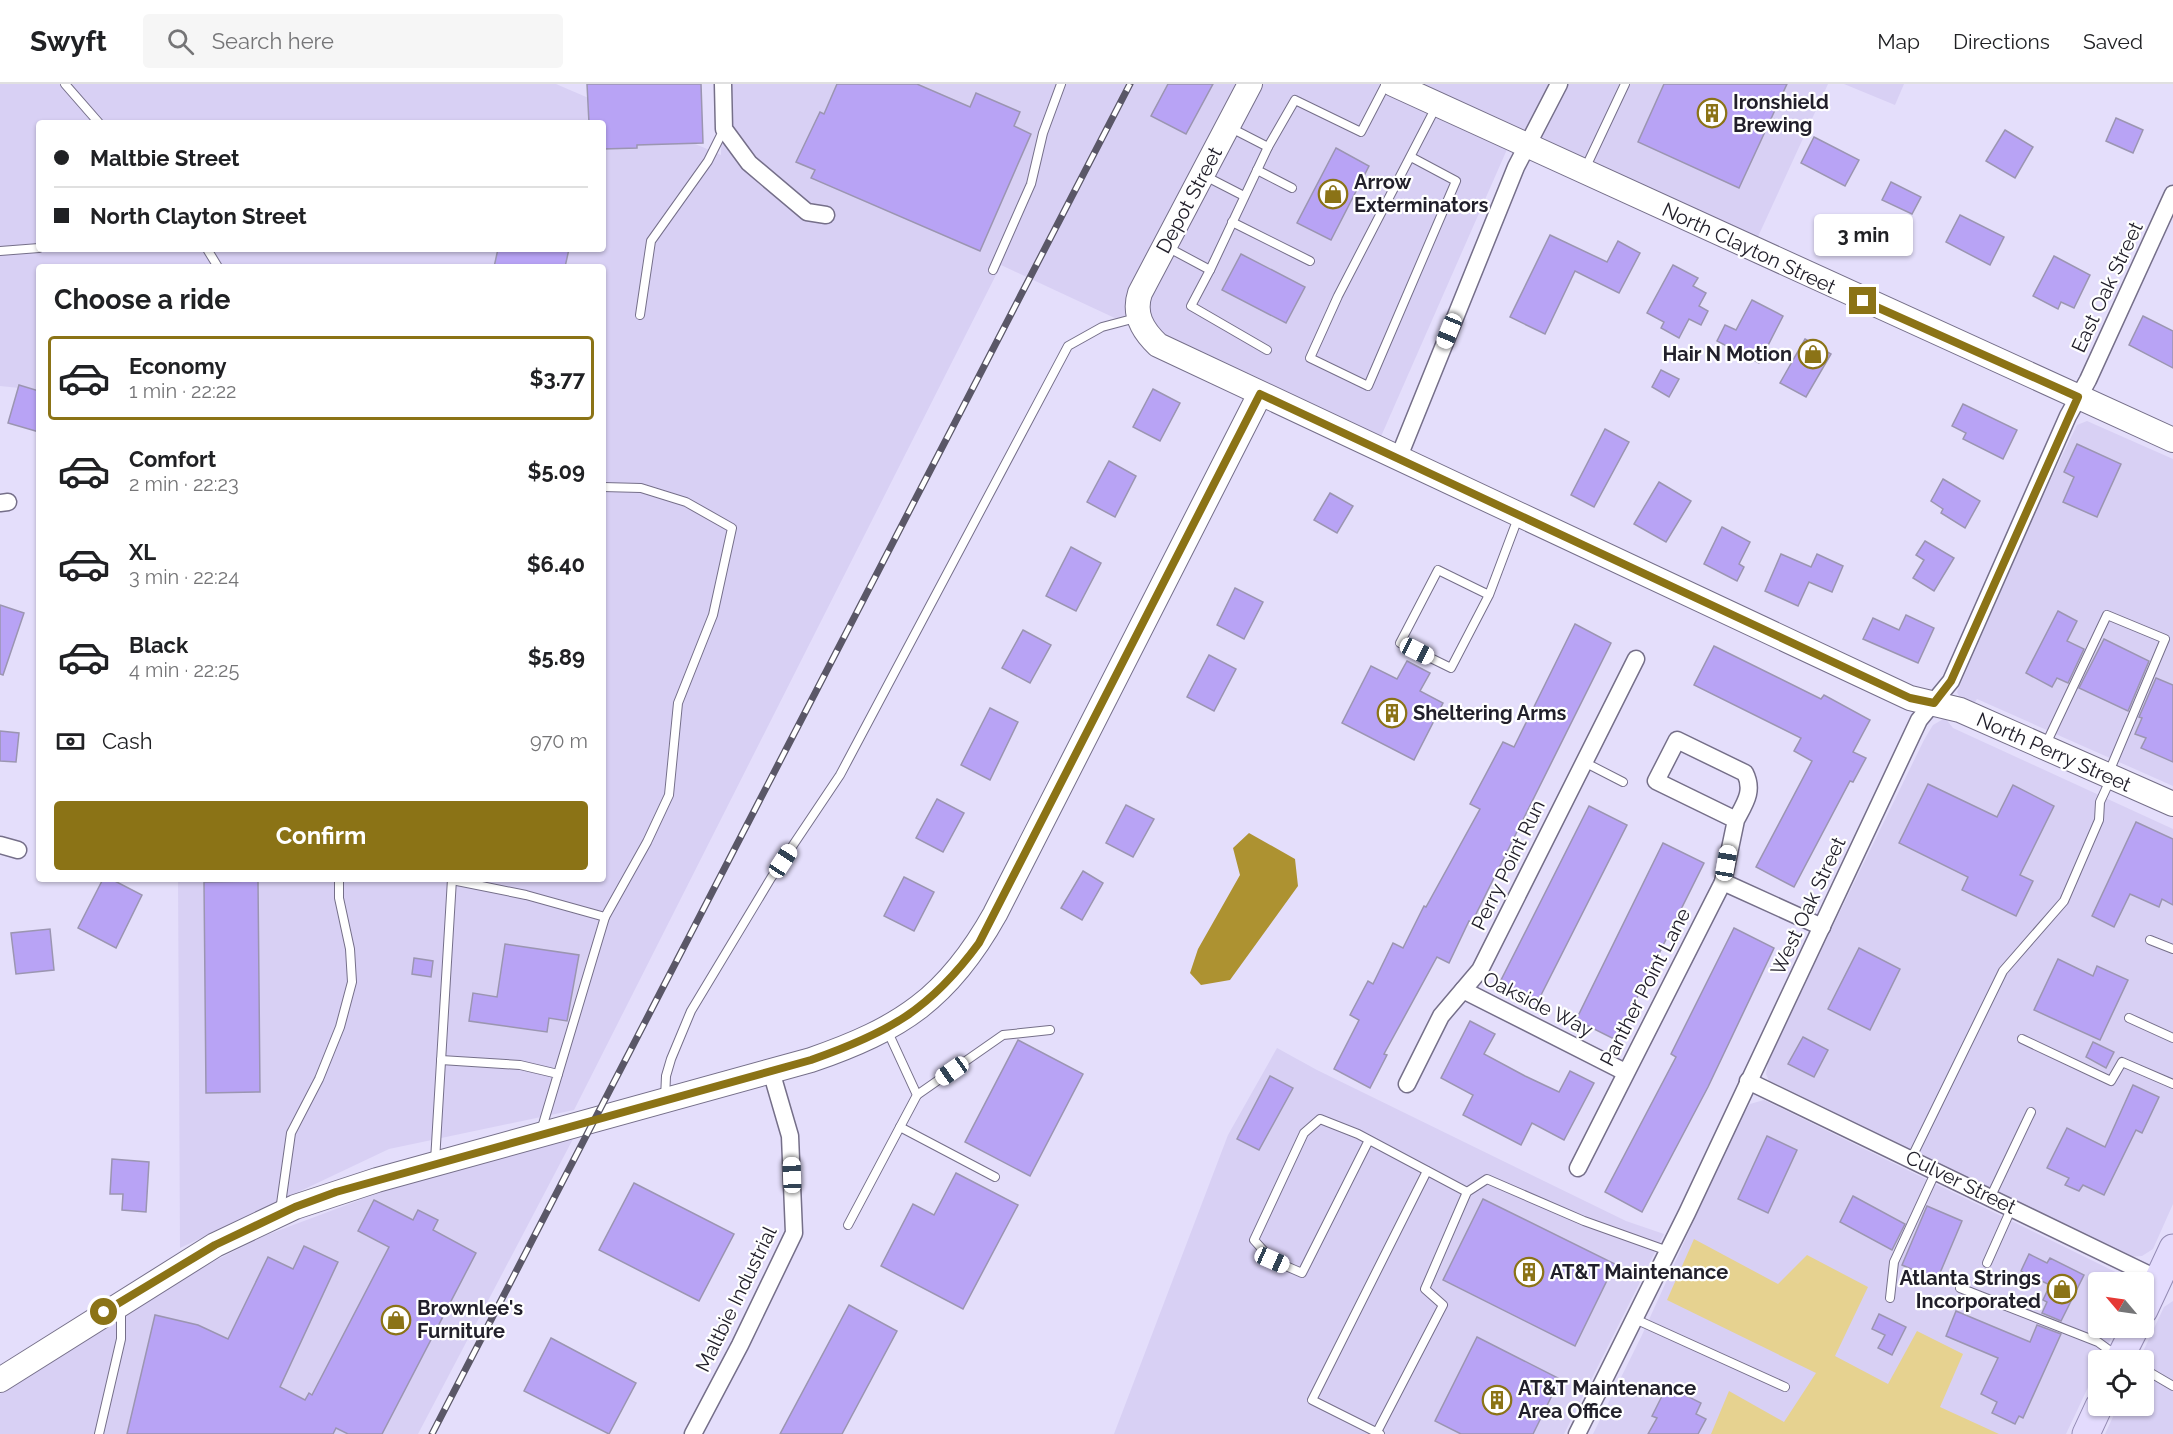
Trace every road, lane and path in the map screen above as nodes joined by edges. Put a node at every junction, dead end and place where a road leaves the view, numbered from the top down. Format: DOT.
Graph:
graph roads {
  1 [pos="64,84"];
  2 [pos="723,84"];
  3 [pos="1061,84"];
  4 [pos="1250,84"];
  5 [pos="1386,84"];
  6 [pos="1393,84"];
  7 [pos="1624,84"];
  8 [pos="1557,86"];
  9 [pos="1438,104"];
  10 [pos="96,120"];
  11 [pos="1227,127"];
  12 [pos="724,129"];
  13 [pos="1525,146"];
  14 [pos="1268,147"];
  15 [pos="1411,157"];
  16 [pos="1257,170"];
  17 [pos="1583,172"];
  18 [pos="1202,174"];
  19 [pos="1292,188"];
  20 [pos="2173,194"];
  21 [pos="1244,196"];
  22 [pos="826,215"];
  23 [pos="1232,222"];
  24 [pos="1164,246"];
  25 [pos="36,248"];
  26 [pos="0,251"];
  27 [pos="1310,261"];
  28 [pos="993,270"];
  29 [pos="1210,270"];
  30 [pos="640,315"];
  31 [pos="1139,318"];
  32 [pos="1267,350"];
  33 [pos="1260,394"];
  34 [pos="2078,397"];
  35 [pos="2173,440"];
  36 [pos="1398,459"];
  37 [pos="606,487"];
  38 [pos="1519,514"];
  39 [pos="1489,595"];
  40 [pos="1636,659"];
  41 [pos="1934,703"];
  42 [pos="2044,747"];
  43 [pos="1583,762"];
  44 [pos="2110,776"];
  45 [pos="1623,782"];
  46 [pos="2173,804"];
  47 [pos="1736,820"];
  48 [pos="0,845"];
  49 [pos="18,850"];
  50 [pos="339,882"];
  51 [pos="452,882"];
  52 [pos="466,882"];
  53 [pos="1723,882"];
  54 [pos="605,917"];
  55 [pos="1822,927"];
  56 [pos="2150,940"];
  57 [pos="2173,950"];
  58 [pos="1463,990"];
  59 [pos="2129,1018"];
  60 [pos="887,1029"];
  61 [pos="1050,1030"];
  62 [pos="2173,1038"];
  63 [pos="2022,1039"];
  64 [pos="441,1060"];
  65 [pos="771,1071"];
  66 [pos="1625,1072"];
  67 [pos="558,1074"];
  68 [pos="1748,1082"];
  69 [pos="1407,1084"];
  70 [pos="2173,1084"];
  71 [pos="917,1095"];
  72 [pos="665,1099"];
  73 [pos="2031,1112"];
  74 [pos="900,1127"];
  75 [pos="540,1134"];
  76 [pos="1369,1140"];
  77 [pos="1911,1158"];
  78 [pos="434,1164"];
  79 [pos="1578,1168"];
  80 [pos="1936,1170"];
  81 [pos="1427,1171"];
  82 [pos="995,1177"];
  83 [pos="1467,1192"];
  84 [pos="1991,1196"];
  85 [pos="2013,1207"];
  86 [pos="279,1214"];
  87 [pos="848,1225"];
  88 [pos="2173,1248"];
  89 [pos="1668,1251"];
  90 [pos="1987,1263"];
  91 [pos="2166,1282"];
  92 [pos="1960,1288"];
  93 [pos="2154,1297"];
  94 [pos="1890,1298"];
  95 [pos="121,1301"];
  96 [pos="1635,1318"];
  97 [pos="2110,1350"];
  98 [pos="2154,1376"];
  99 [pos="0,1380"];
  100 [pos="2173,1386"];
  101 [pos="1785,1387"];
  102 [pos="2094,1416"];
  103 [pos="1378,1433"];
  104 [pos="99,1434"];
  105 [pos="693,1434"];
  106 [pos="1577,1434"];
  107 [pos="2086,1434"];
  1 -- 10 [label="lane"];
  2 -- 12 [label="street"];
  3 -- 28 [label="lane"];
  4 -- 11 [label="street, Depot Street"];
  5 -- 14 [label="lane"];
  6 -- 9 [label="street, North Clayton Street"];
  7 -- 17 [label="lane"];
  8 -- 13 [label="street"];
  9 -- 13 [label="street, North Clayton Street"];
  9 -- 15 [label="lane"];
  11 -- 14 [label="lane"];
  11 -- 18 [label="street, Depot Street"];
  12 -- 22 [label="street"];
  12 -- 30 [label="lane"];
  13 -- 17 [label="street, North Clayton Street"];
  13 -- 36 [label="street"];
  14 -- 16 [label="lane"];
  15 -- 15 [label="lane"];
  16 -- 19 [label="lane"];
  16 -- 21 [label="lane"];
  17 -- 34 [label="street, North Clayton Street"];
  18 -- 21 [label="lane"];
  18 -- 24 [label="street, Depot Street"];
  20 -- 34 [label="street, East Oak Street"];
  21 -- 23 [label="lane"];
  23 -- 27 [label="lane"];
  23 -- 29 [label="lane"];
  24 -- 29 [label="lane"];
  24 -- 31 [label="street, Depot Street"];
  25 -- 26 [label="lane"];
  29 -- 32 [label="lane"];
  31 -- 33 [label="street"];
  31 -- 72 [label="lane"];
  33 -- 36 [label="street"];
  33 -- 60 [label="street"];
  34 -- 35 [label="street, North Clayton Street"];
  34 -- 41 [label="street, West Oak Street"];
  36 -- 38 [label="street"];
  37 -- 54 [label="lane"];
  38 -- 39 [label="lane"];
  38 -- 41 [label="street, North Perry Street"];
  39 -- 39 [label="lane"];
  40 -- 43 [label="street, Perry Point Run"];
  41 -- 42 [label="street, North Perry Street"];
  41 -- 55 [label="street, West Oak Street"];
  42 -- 44 [label="street, North Perry Street"];
  42 -- 44 [label="lane"];
  43 -- 45 [label="lane"];
  43 -- 58 [label="street, Perry Point Run"];
  44 -- 46 [label="street, North Perry Street"];
  44 -- 77 [label="lane"];
  47 -- 47 [label="street, Panther Point Lane"];
  47 -- 53 [label="street, Panther Point Lane"];
  48 -- 49 [label="street"];
  50 -- 86 [label="lane"];
  51 -- 64 [label="lane"];
  52 -- 54 [label="lane"];
  53 -- 55 [label="street"];
  53 -- 66 [label="street, Panther Point Lane"];
  54 -- 67 [label="lane"];
  55 -- 68 [label="street, West Oak Street"];
  56 -- 57 [label="lane"];
  58 -- 66 [label="street, Oakside Way"];
  58 -- 69 [label="street, Perry Point Run"];
  59 -- 62 [label="lane"];
  60 -- 65 [label="street"];
  60 -- 71 [label="lane"];
  61 -- 71 [label="lane"];
  63 -- 70 [label="lane"];
  64 -- 67 [label="lane"];
  64 -- 78 [label="lane"];
  65 -- 72 [label="street"];
  65 -- 105 [label="street, Maltbie Industrial"];
  66 -- 79 [label="street, Panther Point Lane"];
  67 -- 75 [label="lane"];
  68 -- 77 [label="street, Culver Street"];
  68 -- 89 [label="street, West Oak Street"];
  71 -- 74 [label="lane"];
  72 -- 75 [label="street"];
  73 -- 84 [label="lane"];
  74 -- 82 [label="lane"];
  74 -- 87 [label="lane"];
  75 -- 78 [label="street"];
  76 -- 76 [label="lane"];
  76 -- 81 [label="lane"];
  77 -- 80 [label="street, Culver Street"];
  78 -- 86 [label="street"];
  80 -- 84 [label="street, Culver Street"];
  80 -- 94 [label="lane"];
  81 -- 83 [label="lane"];
  81 -- 103 [label="lane"];
  83 -- 89 [label="lane"];
  83 -- 103 [label="lane"];
  84 -- 85 [label="street, Culver Street"];
  85 -- 90 [label="lane"];
  85 -- 91 [label="street, Culver Street"];
  86 -- 95 [label="street"];
  88 -- 91 [label="main road"];
  89 -- 96 [label="street, West Oak Street"];
  91 -- 93 [label="main road"];
  92 -- 97 [label="lane"];
  95 -- 99 [label="street"];
  95 -- 104 [label="lane"];
  96 -- 101 [label="lane"];
  96 -- 106 [label="street, West Oak Street"];
  98 -- 100 [label="lane"];
  102 -- 107 [label="main road"];
}
